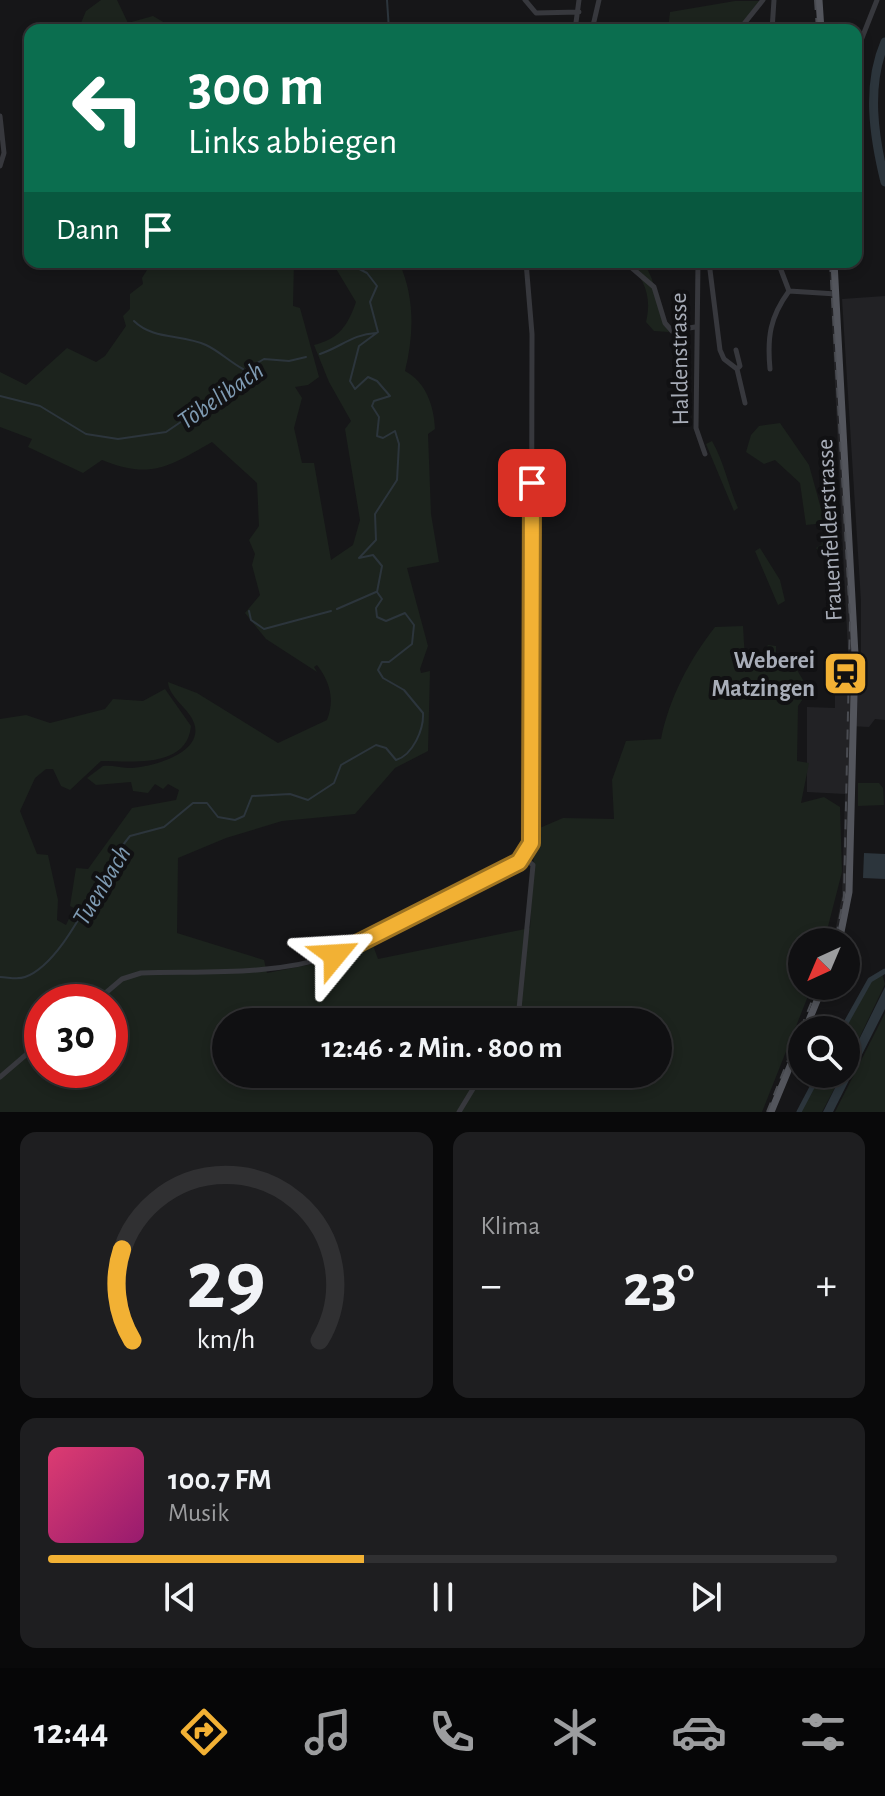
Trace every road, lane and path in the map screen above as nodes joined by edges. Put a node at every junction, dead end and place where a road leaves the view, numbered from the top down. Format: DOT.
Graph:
graph roads {
  1 [pos="525,0"];
  2 [pos="579,0"];
  3 [pos="599,0"];
  4 [pos="763,0"];
  5 [pos="774,0"];
  6 [pos="819,0"];
  7 [pos="877,0"];
  8 [pos="579,12"];
  9 [pos="576,24"];
  10 [pos="593,24"];
  11 [pos="744,24"];
  12 [pos="772,24"];
  13 [pos="821,24"];
  14 [pos="862,38"];
  15 [pos="0,116"];
  16 [pos="0,166"];
  17 [pos="526,268"];
  18 [pos="630,268"];
  19 [pos="698,268"];
  20 [pos="710,268"];
  21 [pos="780,268"];
  22 [pos="835,268"];
  23 [pos="789,291"];
  24 [pos="837,294"];
  25 [pos="695,327"];
  26 [pos="736,350"];
  27 [pos="737,369"];
  28 [pos="770,369"];
  29 [pos="745,403"];
  30 [pos="705,454"];
  31 [pos="523,857"];
  32 [pos="842,928"];
  33 [pos="116,984"];
  34 [pos="519,1008"];
  35 [pos="24,1056"];
  36 [pos="788,1071"];
  37 [pos="0,1077"];
  38 [pos="474,1088"];
  39 [pos="459,1112"];
  40 [pos="771,1112"];
  1 -- 8 [label="street"];
  2 -- 8 [label="street"];
  3 -- 10 [label="street"];
  4 -- 11 [label="street"];
  5 -- 12 [label="street"];
  6 -- 13 [label="main road"];
  7 -- 14 [label="street"];
  8 -- 9 [label="street"];
  15 -- 16 [label="street"];
  17 -- 31 [label="street"];
  18 -- 25 [label="street"];
  19 -- 25 [label="street, Haldenstrasse"];
  20 -- 27 [label="street"];
  21 -- 23 [label="street"];
  22 -- 24 [label="main road, Frauenfelderstrasse"];
  23 -- 24 [label="street"];
  23 -- 28 [label="street"];
  24 -- 32 [label="main road, Frauenfelderstrasse"];
  25 -- 30 [label="street, Haldenstrasse"];
  26 -- 27 [label="street"];
  27 -- 29 [label="street"];
  31 -- 33 [label="street"];
  31 -- 34 [label="street"];
  35 -- 37 [label="street"];
  36 -- 40 [label="main road"];
  38 -- 39 [label="street"];
}
